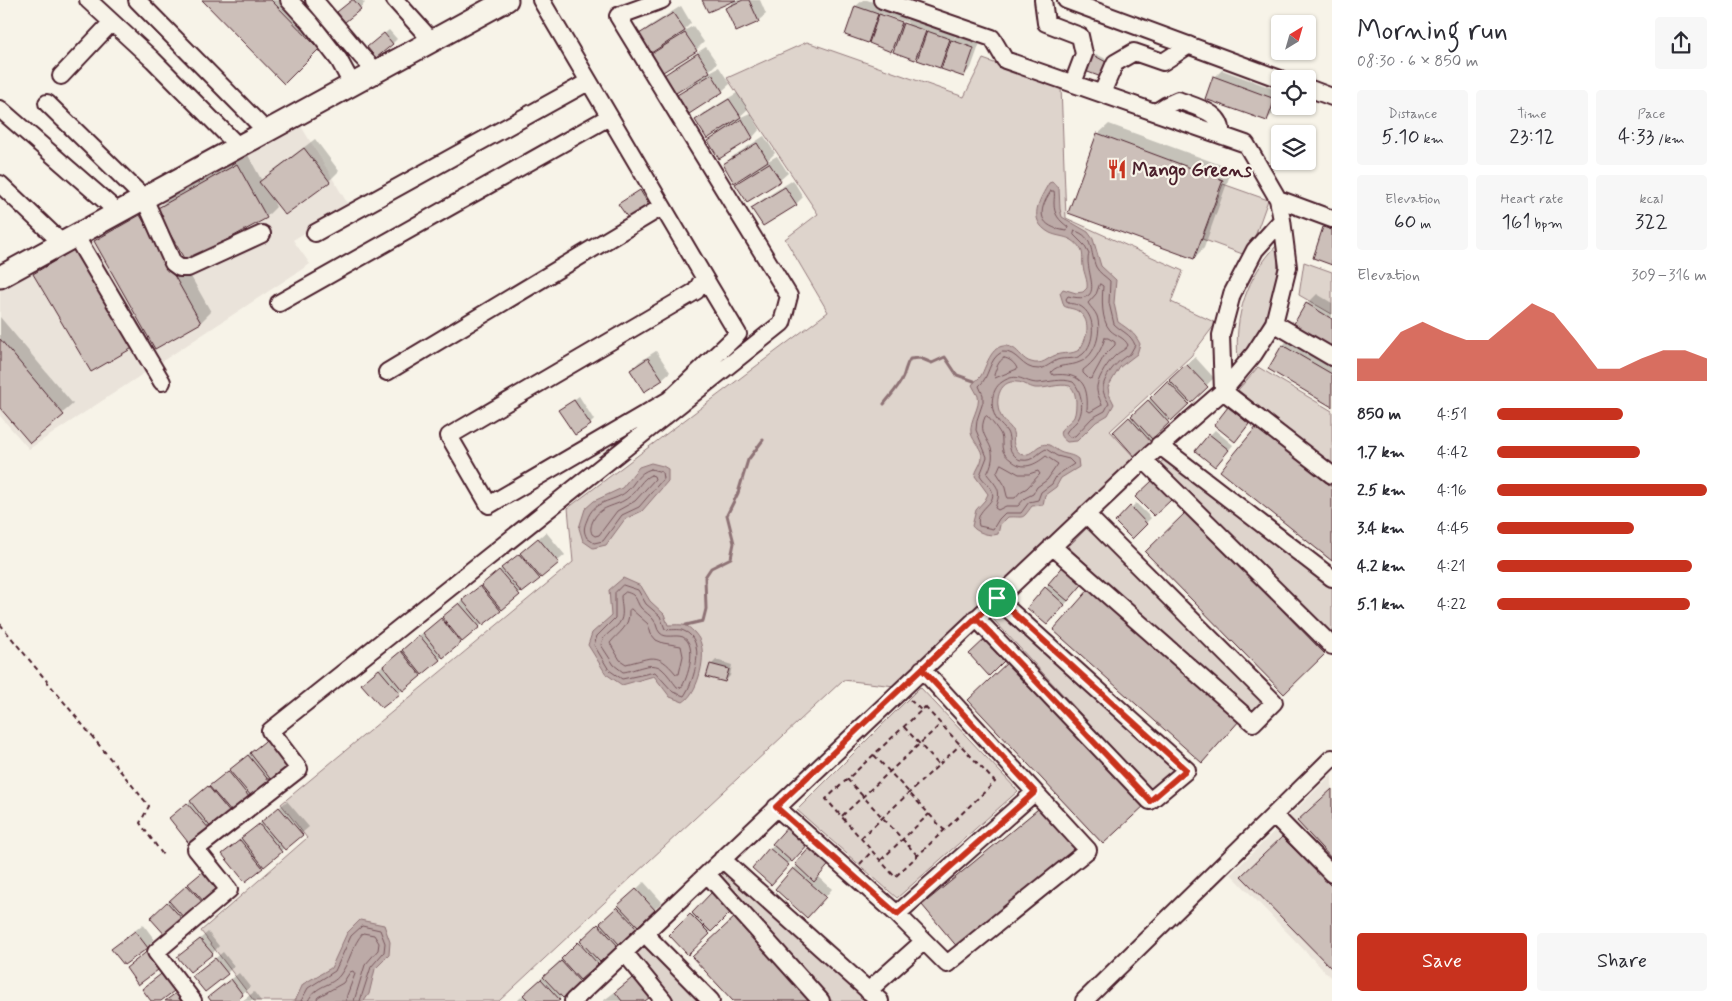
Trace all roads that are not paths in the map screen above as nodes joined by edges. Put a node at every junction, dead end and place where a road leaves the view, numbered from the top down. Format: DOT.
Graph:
graph roads {
  1 [pos="88,0"];
  2 [pos="137,0"];
  3 [pos="289,0"];
  4 [pos="314,0"];
  5 [pos="396,0"];
  6 [pos="507,0"];
  7 [pos="541,0"];
  8 [pos="662,0"];
  9 [pos="882,0"];
  10 [pos="1042,0"];
  11 [pos="1066,0"];
  12 [pos="481,6"];
  13 [pos="112,22"];
  14 [pos="432,41"];
  15 [pos="1189,45"];
  16 [pos="376,71"];
  17 [pos="61,76"];
  18 [pos="1271,76"];
  19 [pos="588,82"];
  20 [pos="1073,83"];
  21 [pos="352,84"];
  22 [pos="1316,91"];
  23 [pos="1102,93"];
  24 [pos="1332,97"];
  25 [pos="47,104"];
  26 [pos="0,109"];
  27 [pos="610,117"];
  28 [pos="266,131"];
  29 [pos="238,146"];
  30 [pos="0,184"];
  31 [pos="144,198"];
  32 [pos="1278,199"];
  33 [pos="662,207"];
  34 [pos="118,212"];
  35 [pos="1332,218"];
  36 [pos="1282,220"];
  37 [pos="315,233"];
  38 [pos="262,234"];
  39 [pos="69,239"];
  40 [pos="0,277"];
  41 [pos="704,277"];
  42 [pos="279,303"];
  43 [pos="1274,322"];
  44 [pos="1332,357"];
  45 [pos="387,372"];
  46 [pos="162,382"];
  47 [pos="1223,391"];
  48 [pos="1159,445"];
  49 [pos="1144,460"];
  50 [pos="1332,475"];
  51 [pos="1086,514"];
  52 [pos="1052,546"];
  53 [pos="1332,578"];
  54 [pos="997,598"];
  55 [pos="976,618"];
  56 [pos="1332,646"];
  57 [pos="922,669"];
  58 [pos="1332,758"];
  59 [pos="1035,792"];
  60 [pos="776,807"];
  61 [pos="1274,815"];
  62 [pos="722,858"];
  63 [pos="707,874"];
  64 [pos="1332,874"];
  65 [pos="897,914"];
  66 [pos="644,933"];
  67 [pos="924,941"];
  68 [pos="624,952"];
  69 [pos="874,996"];
  70 [pos="193,1001"];
  71 [pos="573,1001"];
  72 [pos="664,1001"];
  73 [pos="711,1001"];
  74 [pos="821,1001"];
  75 [pos="1084,1001"];
  1 -- 13 [label="street"];
  2 -- 28 [label="street"];
  3 -- 21 [label="street"];
  4 -- 16 [label="street"];
  5 -- 14 [label="street"];
  6 -- 12 [label="main road"];
  7 -- 19 [label="street"];
  8 -- 70 [label="street"];
  9 -- 20 [label="street"];
  10 -- 20 [label="street"];
  11 -- 15 [label="street"];
  12 -- 14 [label="main road"];
  13 -- 17 [label="street"];
  13 -- 29 [label="street"];
  14 -- 16 [label="main road"];
  15 -- 18 [label="street"];
  15 -- 23 [label="street"];
  16 -- 21 [label="main road"];
  19 -- 27 [label="street"];
  19 -- 37 [label="street"];
  20 -- 23 [label="street"];
  21 -- 28 [label="main road"];
  22 -- 24 [label="street"];
  23 -- 32 [label="street"];
  25 -- 31 [label="street"];
  26 -- 34 [label="street"];
  27 -- 33 [label="street"];
  27 -- 42 [label="street"];
  28 -- 29 [label="main road"];
  29 -- 31 [label="main road"];
  30 -- 39 [label="street"];
  31 -- 34 [label="main road"];
  31 -- 38 [label="street"];
  32 -- 35 [label="street"];
  32 -- 36 [label="street"];
  33 -- 41 [label="street"];
  33 -- 45 [label="street"];
  34 -- 39 [label="main road"];
  36 -- 43 [label="street"];
  36 -- 47 [label="street"];
  39 -- 40 [label="main road"];
  39 -- 46 [label="street"];
  41 -- 41 [label="street"];
  43 -- 44 [label="street"];
  43 -- 47 [label="street"];
  47 -- 48 [label="street"];
  47 -- 50 [label="street"];
  48 -- 49 [label="street"];
  48 -- 53 [label="street"];
  49 -- 51 [label="street"];
  49 -- 56 [label="street"];
  51 -- 52 [label="street"];
  51 -- 52 [label="street"];
  52 -- 54 [label="street"];
  54 -- 55 [label="street"];
  54 -- 55 [label="street"];
  55 -- 57 [label="street"];
  57 -- 59 [label="street"];
  57 -- 60 [label="street"];
  58 -- 61 [label="street"];
  59 -- 65 [label="street"];
  59 -- 67 [label="street"];
  60 -- 62 [label="street"];
  60 -- 65 [label="street"];
  61 -- 64 [label="street"];
  61 -- 75 [label="street"];
  62 -- 63 [label="street"];
  62 -- 69 [label="street"];
  63 -- 66 [label="street"];
  63 -- 74 [label="street"];
  65 -- 67 [label="street"];
  66 -- 68 [label="street"];
  66 -- 73 [label="street"];
  67 -- 69 [label="street"];
  68 -- 71 [label="street"];
  68 -- 72 [label="street"];
}
